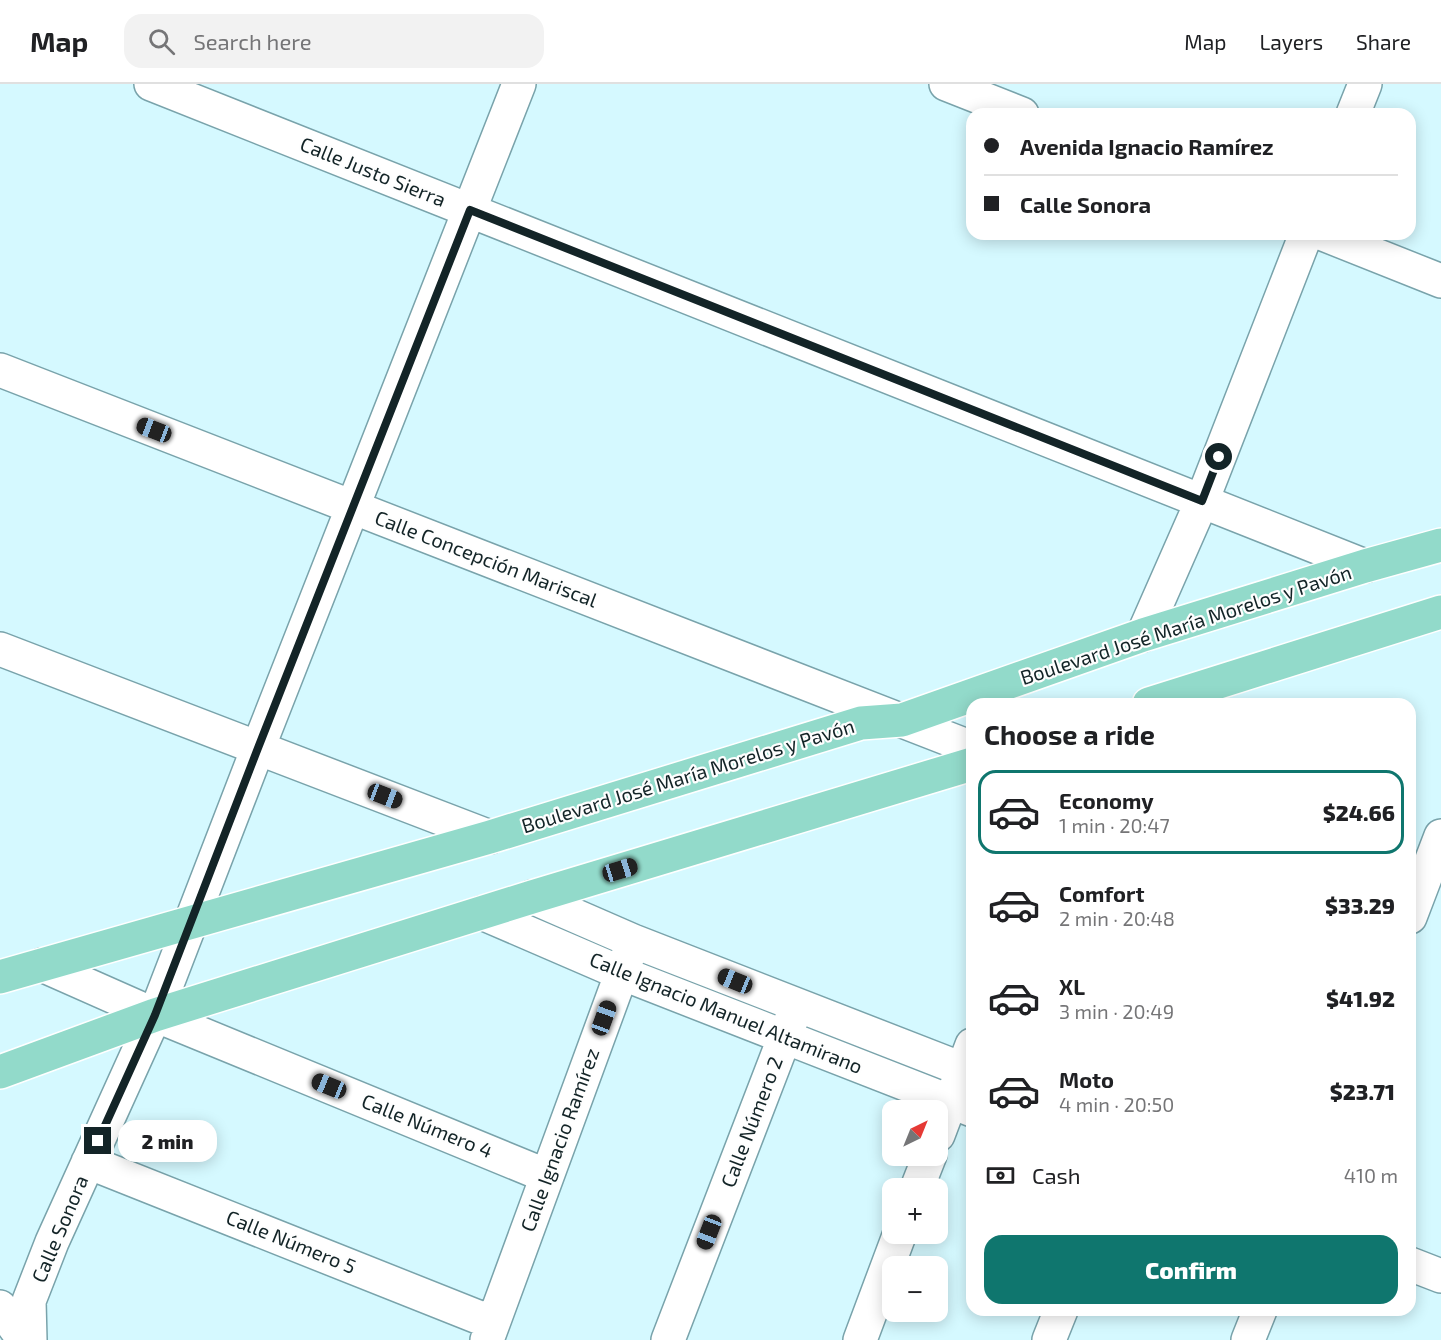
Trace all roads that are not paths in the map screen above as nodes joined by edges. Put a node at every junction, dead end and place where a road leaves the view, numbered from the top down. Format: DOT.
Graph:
graph roads {
  1 [pos="151,84"];
  2 [pos="519,84"];
  3 [pos="946,84"];
  4 [pos="1365,84"];
  5 [pos="1007,108"];
  6 [pos="1355,108"];
  7 [pos="470,210"];
  8 [pos="1304,240"];
  9 [pos="1338,240"];
  10 [pos="1441,281"];
  11 [pos="0,370"];
  12 [pos="1202,501"];
  13 [pos="353,507"];
  14 [pos="1441,545"];
  15 [pos="1365,566"];
  16 [pos="1441,612"];
  17 [pos="1143,635"];
  18 [pos="0,649"];
  19 [pos="1168,698"];
  20 [pos="902,720"];
  21 [pos="966,746"];
  22 [pos="258,748"];
  23 [pos="966,766"];
  24 [pos="1441,836"];
  25 [pos="490,837"];
  26 [pos="531,897"];
  27 [pos="1416,901"];
  28 [pos="482,913"];
  29 [pos="191,922"];
  30 [pos="633,941"];
  31 [pos="42,965"];
  32 [pos="621,973"];
  33 [pos="1,977"];
  34 [pos="797,1005"];
  35 [pos="155,1015"];
  36 [pos="784,1037"];
  37 [pos="966,1061"];
  38 [pos="0,1072"];
  39 [pos="966,1078"];
  40 [pos="961,1106"];
  41 [pos="948,1123"];
  42 [pos="88,1162"];
  43 [pos="547,1176"];
  44 [pos="896,1244"];
  45 [pos="1416,1266"];
  46 [pos="1441,1276"];
  47 [pos="0,1307"];
  48 [pos="1058,1316"];
  49 [pos="1258,1316"];
  50 [pos="490,1331"];
  51 [pos="24,1340"];
  52 [pos="30,1340"];
  53 [pos="668,1340"];
  54 [pos="860,1340"];
  55 [pos="1049,1340"];
  56 [pos="1248,1340"];
  1 -- 7 [label="street, Calle Justo Sierra"];
  2 -- 7 [label="street, Calle Sonora"];
  3 -- 5 [label="street"];
  4 -- 6 [label="street"];
  7 -- 12 [label="street, Calle Justo Sierra"];
  7 -- 13 [label="street, Calle Sonora"];
  8 -- 12 [label="street"];
  9 -- 10 [label="street"];
  11 -- 13 [label="street, Calle Concepción Mariscal"];
  12 -- 15 [label="street, Calle Justo Sierra"];
  12 -- 17 [label="street"];
  13 -- 20 [label="street, Calle Concepción Mariscal"];
  13 -- 22 [label="street, Calle Sonora"];
  14 -- 15 [label="main road, Boulevard José María Morelos y Pavón"];
  15 -- 17 [label="main road, Boulevard José María Morelos y Pavón"];
  16 -- 19 [label="main road"];
  17 -- 20 [label="main road, Boulevard José María Morelos y Pavón"];
  18 -- 22 [label="street"];
  20 -- 21 [label="street, Calle Concepción Mariscal"];
  20 -- 25 [label="main road, Boulevard José María Morelos y Pavón"];
  22 -- 25 [label="street"];
  22 -- 29 [label="street, Calle Sonora"];
  23 -- 26 [label="main road"];
  24 -- 27 [label="street"];
  25 -- 29 [label="main road, Boulevard José María Morelos y Pavón"];
  26 -- 28 [label="main road"];
  26 -- 30 [label="street, Calle Ignacio Manuel Altamirano"];
  28 -- 32 [label="street, Calle Ignacio Manuel Altamirano"];
  28 -- 35 [label="main road"];
  29 -- 31 [label="main road, Boulevard José María Morelos y Pavón"];
  29 -- 35 [label="street, Calle Sonora"];
  30 -- 32 [label="street, Calle Ignacio Ramírez"];
  30 -- 34 [label="street, Calle Ignacio Manuel Altamirano"];
  31 -- 33 [label="main road, Boulevard José María Morelos y Pavón"];
  31 -- 35 [label="street, Calle Número 4"];
  32 -- 36 [label="street, Calle Ignacio Manuel Altamirano"];
  32 -- 43 [label="street, Calle Ignacio Ramírez"];
  34 -- 36 [label="street, Calle Número 2"];
  34 -- 37 [label="street, Calle Ignacio Manuel Altamirano"];
  35 -- 38 [label="main road"];
  35 -- 42 [label="street, Calle Sonora"];
  35 -- 43 [label="street, Calle Número 4"];
  36 -- 40 [label="street, Calle Ignacio Manuel Altamirano"];
  36 -- 53 [label="street, Calle Número 2"];
  39 -- 40 [label="street"];
  40 -- 41 [label="street"];
  42 -- 50 [label="street, Calle Número 5"];
  42 -- 52 [label="street, Calle Sonora"];
  43 -- 50 [label="street, Calle Ignacio Ramírez"];
  44 -- 54 [label="street"];
  45 -- 46 [label="street"];
  47 -- 51 [label="street"];
  48 -- 55 [label="street"];
  49 -- 56 [label="street"];
}
